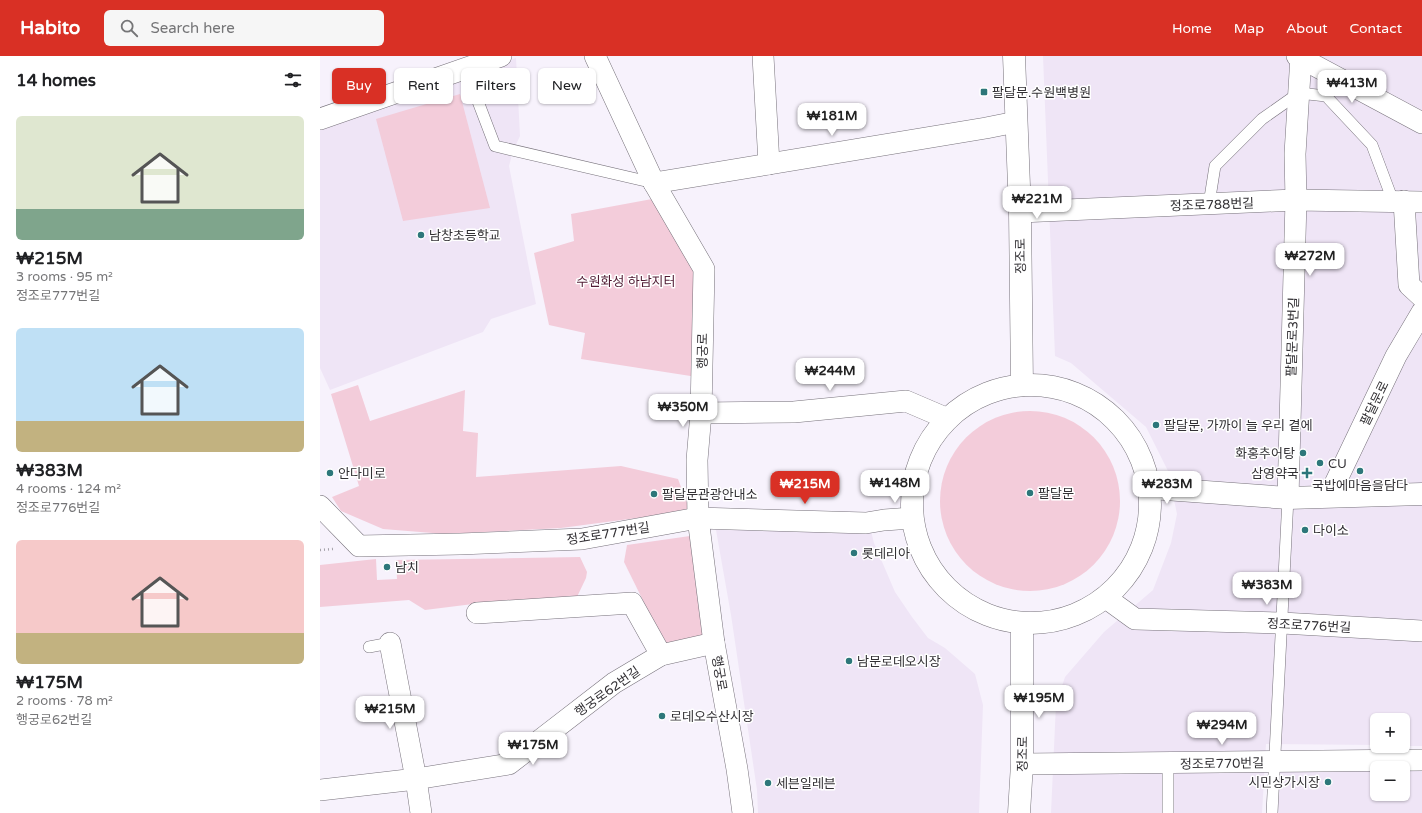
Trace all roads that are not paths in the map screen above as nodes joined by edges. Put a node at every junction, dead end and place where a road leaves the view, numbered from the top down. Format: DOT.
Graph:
graph roads {
  1 [pos="502,56"];
  2 [pos="594,56"];
  3 [pos="763,56"];
  4 [pos="1014,56"];
  5 [pos="1300,57"];
  6 [pos="1299,94"];
  7 [pos="479,104"];
  8 [pos="320,119"];
  9 [pos="1016,122"];
  10 [pos="1422,123"];
  11 [pos="769,164"];
  12 [pos="654,183"];
  13 [pos="1296,200"];
  14 [pos="1406,202"];
  15 [pos="1209,204"];
  16 [pos="1020,212"];
  17 [pos="1422,297"];
  18 [pos="1422,312"];
  19 [pos="1022,385"];
  20 [pos="701,413"];
  21 [pos="948,418"];
  22 [pos="1151,488"];
  23 [pos="1422,494"];
  24 [pos="1329,496"];
  25 [pos="1288,498"];
  26 [pos="320,506"];
  27 [pos="698,518"];
  28 [pos="912,518"];
  29 [pos="1106,598"];
  30 [pos="477,613"];
  31 [pos="1282,623"];
  32 [pos="1022,624"];
  33 [pos="1422,631"];
  34 [pos="390,643"];
  35 [pos="714,643"];
  36 [pos="369,648"];
  37 [pos="661,655"];
  38 [pos="1422,760"];
  39 [pos="1275,762"];
  40 [pos="1168,763"];
  41 [pos="1022,764"];
  42 [pos="416,779"];
  43 [pos="320,790"];
  44 [pos="421,813"];
  45 [pos="743,813"];
  46 [pos="1019,813"];
  47 [pos="1168,813"];
  48 [pos="1272,813"];
  1 -- 8 [label="street"];
  2 -- 12 [label="street, 행궁로"];
  3 -- 11 [label="street"];
  4 -- 9 [label="street, 정조로"];
  5 -- 6 [label="street, 팔달문로3번길"];
  5 -- 10 [label="street"];
  6 -- 13 [label="street, 팔달문로3번길"];
  6 -- 14 [label="lane"];
  6 -- 15 [label="lane"];
  7 -- 12 [label="lane"];
  9 -- 11 [label="street"];
  9 -- 16 [label="street, 정조로"];
  11 -- 12 [label="street"];
  12 -- 20 [label="street, 행궁로"];
  13 -- 14 [label="street, 정조로788번길"];
  13 -- 15 [label="street, 정조로788번길"];
  13 -- 25 [label="street, 팔달문로3번길"];
  14 -- 17 [label="street"];
  15 -- 16 [label="street, 정조로788번길"];
  16 -- 19 [label="street, 정조로"];
  18 -- 24 [label="street, 팔달문로"];
  19 -- 21 [label="street"];
  19 -- 22 [label="street"];
  20 -- 21 [label="street"];
  20 -- 27 [label="street, 행궁로"];
  21 -- 28 [label="street"];
  22 -- 25 [label="street"];
  22 -- 29 [label="street"];
  23 -- 24 [label="street"];
  24 -- 25 [label="street"];
  25 -- 31 [label="lane"];
  26 -- 27 [label="street, 정조로777번길"];
  27 -- 28 [label="street, 정조로777번길"];
  27 -- 35 [label="street, 행궁로"];
  28 -- 32 [label="street"];
  29 -- 31 [label="street, 정조로776번길"];
  29 -- 32 [label="street"];
  30 -- 37 [label="street"];
  31 -- 33 [label="street, 정조로776번길"];
  31 -- 39 [label="lane"];
  32 -- 41 [label="street, 정조로"];
  34 -- 36 [label="lane"];
  34 -- 42 [label="street"];
  35 -- 37 [label="street, 행궁로62번길"];
  35 -- 45 [label="street, 행궁로"];
  37 -- 42 [label="street, 행궁로62번길"];
  38 -- 39 [label="street, 정조로770번길"];
  39 -- 40 [label="street, 정조로770번길"];
  39 -- 48 [label="lane"];
  40 -- 41 [label="street, 정조로770번길"];
  40 -- 47 [label="lane"];
  41 -- 46 [label="street, 정조로"];
  42 -- 43 [label="street, 행궁로62번길"];
  42 -- 44 [label="street"];
}
